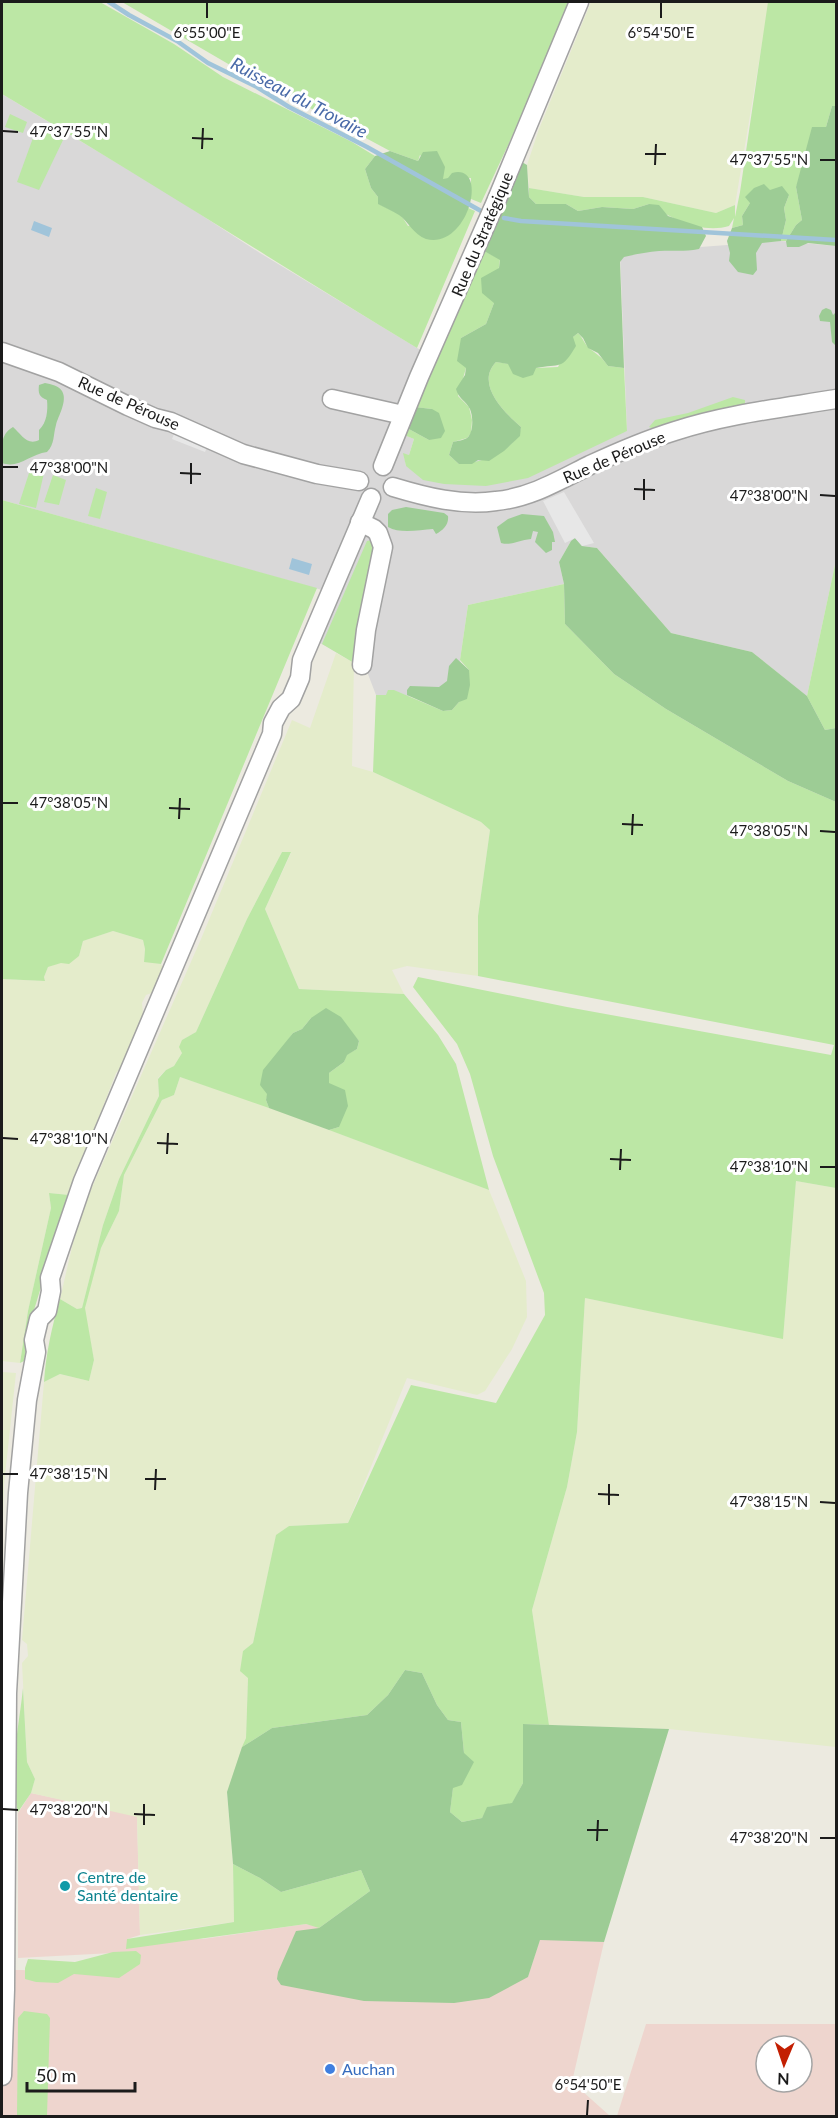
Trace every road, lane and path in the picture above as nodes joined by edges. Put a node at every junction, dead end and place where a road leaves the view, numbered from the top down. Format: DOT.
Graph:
graph roads {
  1 [pos="579,2"];
  2 [pos="2,352"];
  3 [pos="332,399"];
  4 [pos="837,399"];
  5 [pos="403,415"];
  6 [pos="383,466"];
  7 [pos="359,482"];
  8 [pos="393,487"];
  9 [pos="371,498"];
  10 [pos="360,522"];
  11 [pos="362,665"];
  12 [pos="2,2076"];
  1 -- 5 [label="street, Rue du Stratégique"];
  2 -- 7 [label="street, Rue de Pérouse"];
  3 -- 5 [label="street"];
  4 -- 8 [label="street, Rue de Pérouse"];
  5 -- 6 [label="street, Rue du Stratégique"];
  6 -- 7 [label="street"];
  6 -- 8 [label="street"];
  7 -- 9 [label="street"];
  8 -- 9 [label="street"];
  9 -- 10 [label="street"];
  10 -- 11 [label="street"];
  10 -- 12 [label="street"];
}
